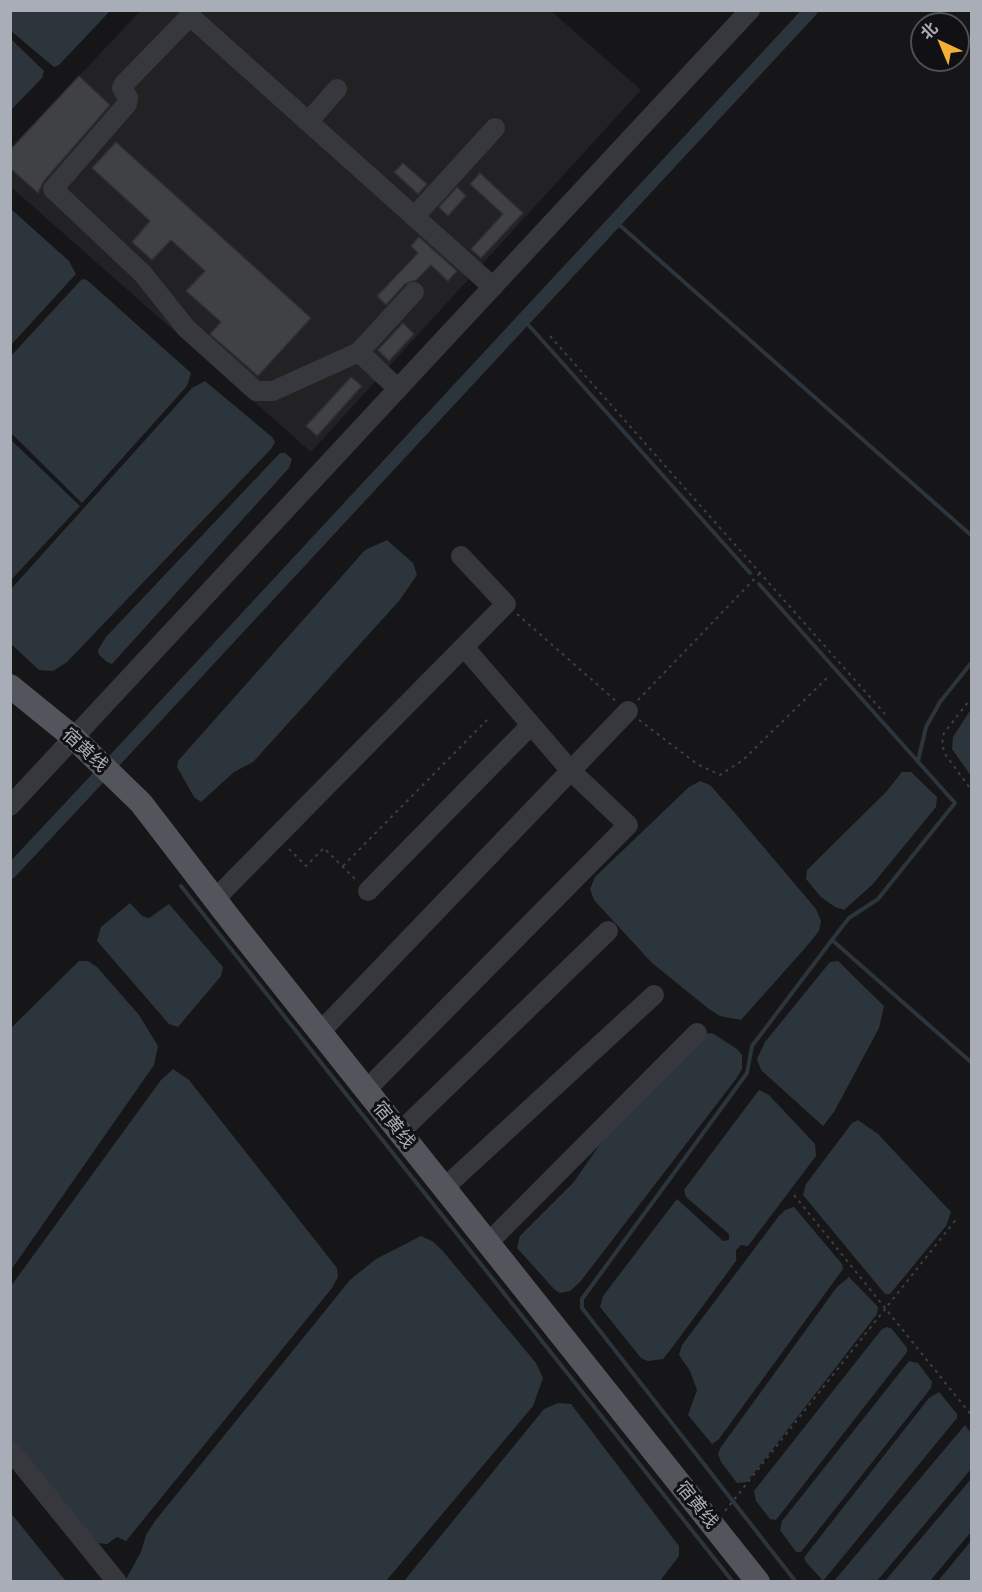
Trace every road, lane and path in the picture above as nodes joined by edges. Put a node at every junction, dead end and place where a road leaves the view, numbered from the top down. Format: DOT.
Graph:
graph roads {
  1 [pos="750,10"];
  2 [pos="192,13"];
  3 [pos="337,90"];
  4 [pos="308,122"];
  5 [pos="495,128"];
  6 [pos="414,217"];
  7 [pos="493,287"];
  8 [pos="414,292"];
  9 [pos="550,336"];
  10 [pos="359,352"];
  11 [pos="398,389"];
  12 [pos="460,556"];
  13 [pos="761,572"];
  14 [pos="506,604"];
  15 [pos="464,647"];
  16 [pos="830,675"];
  17 [pos="10,686"];
  18 [pos="972,697"];
  19 [pos="628,711"];
  20 [pos="885,714"];
  21 [pos="487,720"];
  22 [pos="531,725"];
  23 [pos="74,738"];
  24 [pos="571,771"];
  25 [pos="972,791"];
  26 [pos="10,806"];
  27 [pos="277,836"];
  28 [pos="343,866"];
  29 [pos="368,891"];
  30 [pos="215,899"];
  31 [pos="608,931"];
  32 [pos="654,995"];
  33 [pos="320,1032"];
  34 [pos="697,1033"];
  35 [pos="366,1090"];
  36 [pos="399,1132"];
  37 [pos="444,1188"];
  38 [pos="794,1195"];
  39 [pos="958,1217"];
  40 [pos="488,1243"];
  41 [pos="887,1309"];
  42 [pos="972,1416"];
  43 [pos="10,1450"];
  44 [pos="729,1507"];
  45 [pos="117,1581"];
  46 [pos="758,1581"];
  1 -- 7 [label="street"];
  2 -- 4 [label="street"];
  2 -- 10 [label="street"];
  3 -- 4 [label="street"];
  4 -- 6 [label="street"];
  5 -- 6 [label="street"];
  6 -- 7 [label="street"];
  7 -- 11 [label="street"];
  8 -- 10 [label="street"];
  9 -- 13 [label="path"];
  10 -- 11 [label="street"];
  11 -- 23 [label="street"];
  12 -- 14 [label="street"];
  13 -- 19 [label="path"];
  13 -- 20 [label="path"];
  14 -- 15 [label="street"];
  14 -- 19 [label="path"];
  15 -- 22 [label="street"];
  15 -- 27 [label="street"];
  16 -- 19 [label="path"];
  17 -- 23 [label="main road, 宿黄线"];
  18 -- 25 [label="path"];
  19 -- 24 [label="street"];
  21 -- 28 [label="path"];
  22 -- 24 [label="street"];
  22 -- 29 [label="street"];
  23 -- 26 [label="street"];
  23 -- 30 [label="main road, 宿黄线"];
  24 -- 33 [label="street"];
  24 -- 35 [label="street"];
  27 -- 28 [label="path"];
  27 -- 30 [label="street"];
  28 -- 29 [label="path"];
  30 -- 33 [label="main road, 宿黄线"];
  31 -- 36 [label="street"];
  32 -- 37 [label="street"];
  33 -- 35 [label="main road, 宿黄线"];
  34 -- 40 [label="street"];
  35 -- 36 [label="main road, 宿黄线"];
  36 -- 37 [label="main road, 宿黄线"];
  37 -- 40 [label="main road, 宿黄线"];
  38 -- 41 [label="path"];
  39 -- 41 [label="path"];
  40 -- 46 [label="main road, 宿黄线"];
  41 -- 42 [label="path"];
  41 -- 44 [label="path"];
  43 -- 45 [label="street"];
}
